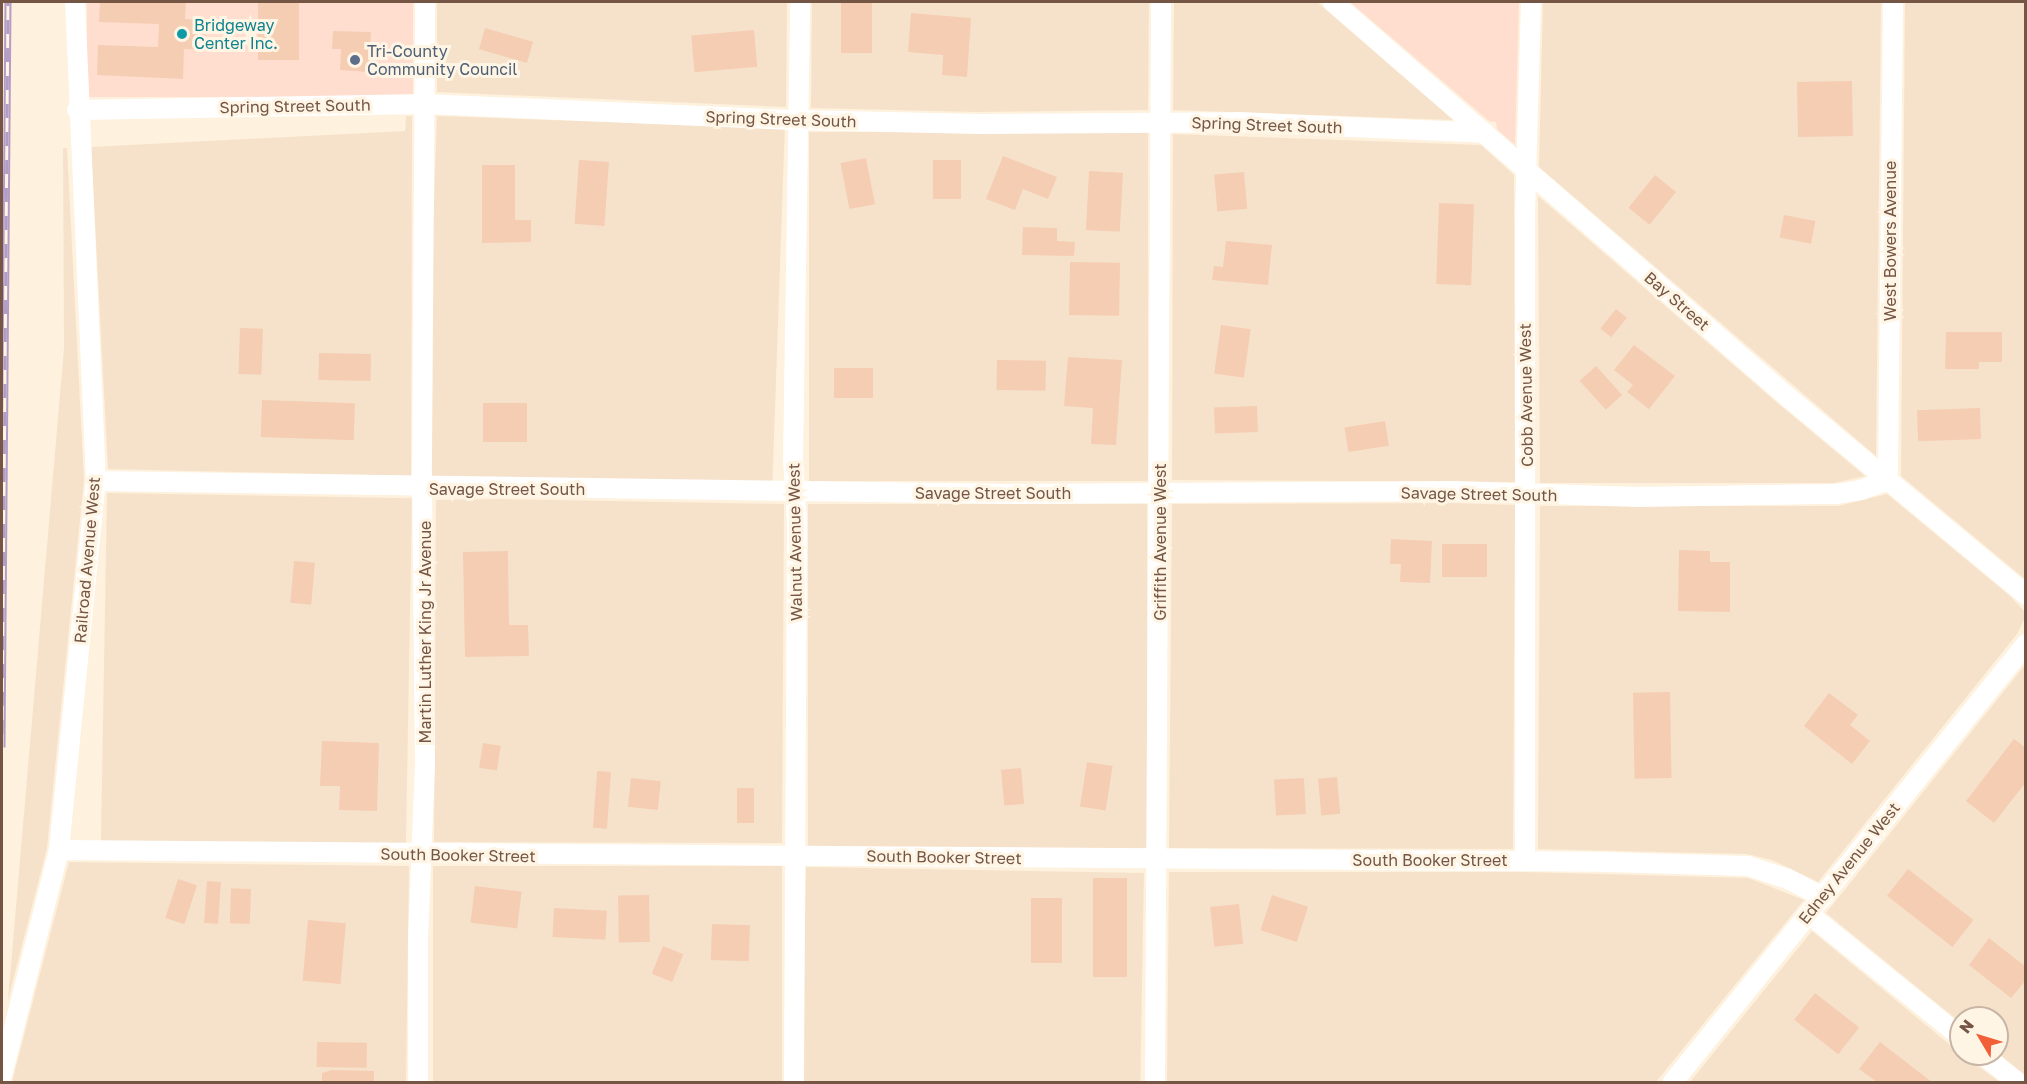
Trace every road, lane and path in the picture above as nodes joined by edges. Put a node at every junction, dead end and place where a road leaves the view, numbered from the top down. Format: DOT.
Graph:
graph roads {
  1 [pos="75,2"];
  2 [pos="425,2"];
  3 [pos="800,2"];
  4 [pos="1161,2"];
  5 [pos="1333,2"];
  6 [pos="1531,2"];
  7 [pos="1893,2"];
  8 [pos="425,104"];
  9 [pos="77,110"];
  10 [pos="798,120"];
  11 [pos="1161,122"];
  12 [pos="1485,133"];
  13 [pos="1526,171"];
  14 [pos="1888,480"];
  15 [pos="96,481"];
  16 [pos="424,489"];
  17 [pos="795,492"];
  18 [pos="1160,492"];
  19 [pos="1528,494"];
  20 [pos="2025,595"];
  21 [pos="2025,644"];
  22 [pos="59,850"];
  23 [pos="422,854"];
  24 [pos="794,855"];
  25 [pos="1156,860"];
  26 [pos="1525,861"];
  27 [pos="1823,897"];
  28 [pos="1809,914"];
  29 [pos="1949,1027"];
  30 [pos="1996,1066"];
  31 [pos="2,1075"];
  32 [pos="418,1083"];
  33 [pos="794,1083"];
  34 [pos="1155,1083"];
  35 [pos="1673,1083"];
  36 [pos="2017,1083"];
  1 -- 9 [label="street, Railroad Avenue West"];
  2 -- 8 [label="street, Martin Luther King Jr Avenue"];
  3 -- 10 [label="street, Walnut Avenue West"];
  4 -- 11 [label="street, Griffith Avenue West"];
  5 -- 12 [label="street, Bay Street"];
  6 -- 13 [label="street, Cobb Avenue West"];
  7 -- 14 [label="street, West Bowers Avenue"];
  8 -- 9 [label="street, Spring Street South"];
  8 -- 10 [label="street, Spring Street South"];
  8 -- 16 [label="street, Martin Luther King Jr Avenue"];
  9 -- 15 [label="street, Railroad Avenue West"];
  10 -- 11 [label="street, Spring Street South"];
  10 -- 17 [label="street, Walnut Avenue West"];
  11 -- 12 [label="street, Spring Street South"];
  11 -- 18 [label="street, Griffith Avenue West"];
  12 -- 13 [label="street, Bay Street"];
  13 -- 14 [label="street, Bay Street"];
  13 -- 19 [label="street, Cobb Avenue West"];
  14 -- 19 [label="street, Savage Street South"];
  14 -- 20 [label="street, Bay Street"];
  15 -- 16 [label="street, Savage Street South"];
  15 -- 22 [label="street, Railroad Avenue West"];
  16 -- 17 [label="street, Savage Street South"];
  16 -- 23 [label="street, Martin Luther King Jr Avenue"];
  17 -- 18 [label="street, Savage Street South"];
  17 -- 24 [label="street, Walnut Avenue West"];
  18 -- 19 [label="street, Savage Street South"];
  18 -- 25 [label="street, Griffith Avenue West"];
  19 -- 26 [label="street, Cobb Avenue West"];
  21 -- 27 [label="street, Edney Avenue West"];
  22 -- 23 [label="street, South Booker Street"];
  22 -- 31 [label="street, Railroad Avenue West"];
  23 -- 24 [label="street, South Booker Street"];
  23 -- 32 [label="street, Martin Luther King Jr Avenue"];
  24 -- 25 [label="street, South Booker Street"];
  24 -- 33 [label="street, Walnut Avenue West"];
  25 -- 26 [label="street, South Booker Street"];
  25 -- 34 [label="street, Griffith Avenue West"];
  26 -- 27 [label="street, South Booker Street"];
  27 -- 28 [label="street, Edney Avenue West"];
  28 -- 29 [label="street"];
  28 -- 35 [label="street, Edney Avenue West"];
  30 -- 36 [label="street"];
}
